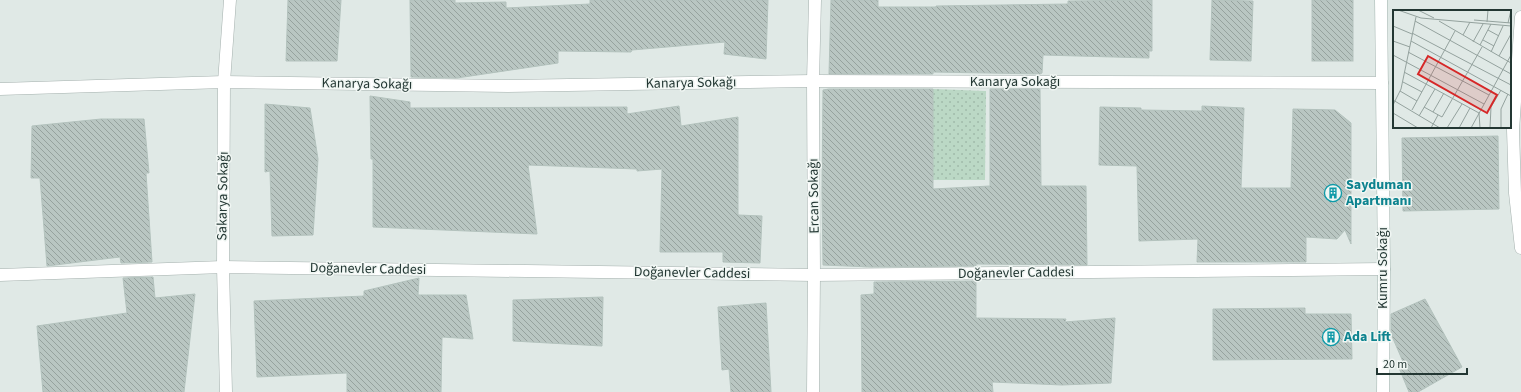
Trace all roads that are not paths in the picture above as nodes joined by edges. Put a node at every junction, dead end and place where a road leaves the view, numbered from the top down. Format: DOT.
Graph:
graph roads {
  1 [pos="230,0"];
  2 [pos="816,0"];
  3 [pos="1381,0"];
  4 [pos="1521,17"];
  5 [pos="812,81"];
  6 [pos="224,82"];
  7 [pos="1382,83"];
  8 [pos="0,89"];
  9 [pos="1521,248"];
  10 [pos="223,267"];
  11 [pos="1384,269"];
  12 [pos="0,275"];
  13 [pos="814,275"];
  14 [pos="226,392"];
  15 [pos="813,392"];
  16 [pos="1383,392"];
  1 -- 6 [label="street, Sakarya Sokağı"];
  2 -- 5 [label="street, Ercan Sokağı"];
  3 -- 7 [label="street, Kumru Sokağı"];
  4 -- 9 [label="street"];
  5 -- 6 [label="street, Kanarya Sokağı"];
  5 -- 7 [label="street, Kanarya Sokağı"];
  5 -- 13 [label="street, Ercan Sokağı"];
  6 -- 8 [label="street, Kanarya Sokağı"];
  6 -- 10 [label="street, Sakarya Sokağı"];
  7 -- 11 [label="street, Kumru Sokağı"];
  10 -- 12 [label="street, Doğanevler Caddesi"];
  10 -- 13 [label="street, Doğanevler Caddesi"];
  10 -- 14 [label="street, Sakarya Sokağı"];
  11 -- 13 [label="street, Doğanevler Caddesi"];
  11 -- 16 [label="street, Kumru Sokağı"];
  13 -- 15 [label="street, Ercan Sokağı"];
}
